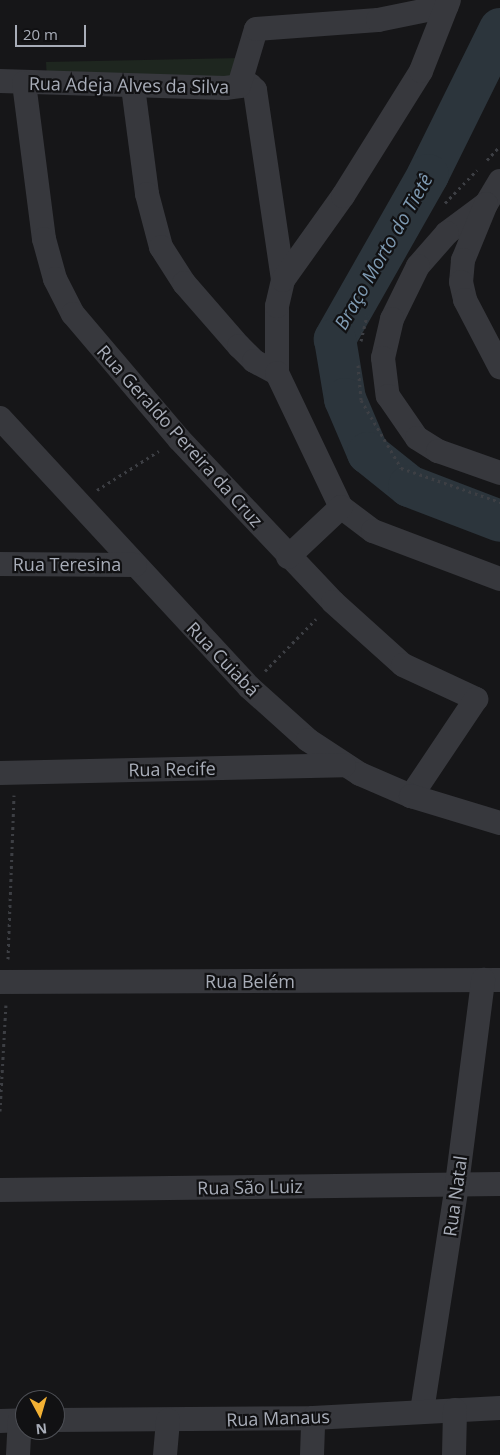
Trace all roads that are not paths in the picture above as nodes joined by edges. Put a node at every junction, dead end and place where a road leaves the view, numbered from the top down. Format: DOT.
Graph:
graph roads {
  1 [pos="448,3"];
  2 [pos="0,81"];
  3 [pos="24,83"];
  4 [pos="132,87"];
  5 [pos="247,88"];
  6 [pos="500,181"];
  7 [pos="486,204"];
  8 [pos="284,280"];
  9 [pos="276,363"];
  10 [pos="500,367"];
  11 [pos="0,418"];
  12 [pos="500,473"];
  13 [pos="341,507"];
  14 [pos="288,557"];
  15 [pos="0,564"];
  16 [pos="134,565"];
  17 [pos="500,580"];
  18 [pos="344,765"];
  19 [pos="7,772"];
  20 [pos="411,796"];
  21 [pos="500,824"];
  22 [pos="492,980"];
  23 [pos="4,982"];
  24 [pos="457,1184"];
  25 [pos="500,1184"];
  26 [pos="0,1190"];
  27 [pos="500,1408"];
  28 [pos="422,1410"];
  29 [pos="455,1410"];
  30 [pos="313,1418"];
  31 [pos="65,1420"];
  32 [pos="168,1420"];
  33 [pos="17,1440"];
  34 [pos="18,1455"];
  35 [pos="165,1455"];
  36 [pos="312,1455"];
  37 [pos="454,1455"];
  1 -- 5 [label="street"];
  1 -- 8 [label="street"];
  2 -- 3 [label="street, Rua Adeja Alves da Silva"];
  3 -- 4 [label="street, Rua Adeja Alves da Silva"];
  3 -- 14 [label="street, Rua Geraldo Pereira da Cruz"];
  4 -- 5 [label="street, Rua Adeja Alves da Silva"];
  4 -- 9 [label="street"];
  5 -- 8 [label="street"];
  6 -- 7 [label="street"];
  7 -- 10 [label="street"];
  7 -- 12 [label="street"];
  8 -- 9 [label="street"];
  9 -- 13 [label="street"];
  11 -- 16 [label="street, Rua Cuiabá"];
  13 -- 14 [label="street"];
  13 -- 17 [label="street"];
  14 -- 20 [label="street, Rua Geraldo Pereira da Cruz"];
  15 -- 16 [label="street, Rua Teresina"];
  16 -- 18 [label="street, Rua Cuiabá"];
  18 -- 19 [label="street, Rua Recife"];
  18 -- 20 [label="street, Rua Cuiabá"];
  20 -- 21 [label="street, Rua Cuiabá"];
  22 -- 23 [label="street, Rua Belém"];
  22 -- 24 [label="street, Rua Natal"];
  24 -- 25 [label="street, Rua São Luiz"];
  24 -- 26 [label="street, Rua São Luiz"];
  24 -- 28 [label="street, Rua Natal"];
  27 -- 29 [label="street, Rua Manaus"];
  28 -- 29 [label="street, Rua Manaus"];
  28 -- 30 [label="street, Rua Manaus"];
  29 -- 37 [label="street"];
  30 -- 32 [label="street, Rua Manaus"];
  30 -- 36 [label="street"];
  31 -- 32 [label="street, Rua Manaus"];
  32 -- 35 [label="street"];
  33 -- 34 [label="street"];
}
